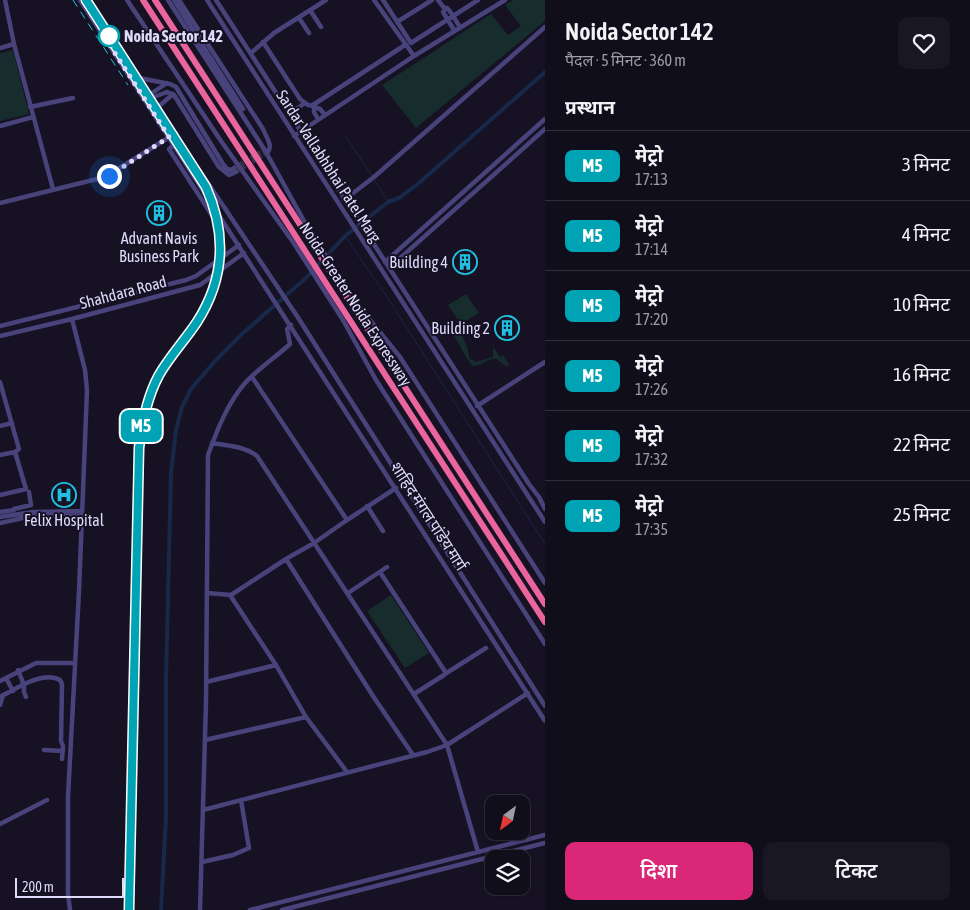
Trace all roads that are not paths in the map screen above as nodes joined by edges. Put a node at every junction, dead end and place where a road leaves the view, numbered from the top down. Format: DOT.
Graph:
graph roads {
  1 [pos="5,0"];
  2 [pos="80,0"];
  3 [pos="89,0"];
  4 [pos="127,0"];
  5 [pos="143,0"];
  6 [pos="154,0"];
  7 [pos="168,0"];
  8 [pos="174,0"];
  9 [pos="179,0"];
  10 [pos="207,0"];
  11 [pos="216,0"];
  12 [pos="326,0"];
  13 [pos="374,0"];
  14 [pos="383,0"];
  15 [pos="421,0"];
  16 [pos="432,0"];
  17 [pos="438,0"];
  18 [pos="478,0"];
  19 [pos="502,1"];
  20 [pos="418,9"];
  21 [pos="445,9"];
  22 [pos="310,10"];
  23 [pos="453,16"];
  24 [pos="299,18"];
  25 [pos="447,20"];
  26 [pos="397,22"];
  27 [pos="545,26"];
  28 [pos="321,27"];
  29 [pos="460,27"];
  30 [pos="454,30"];
  31 [pos="309,33"];
  32 [pos="264,42"];
  33 [pos="14,44"];
  34 [pos="405,45"];
  35 [pos="0,48"];
  36 [pos="251,54"];
  37 [pos="414,56"];
  38 [pos="139,78"];
  39 [pos="167,83"];
  40 [pos="173,94"];
  41 [pos="150,96"];
  42 [pos="73,98"];
  43 [pos="305,103"];
  44 [pos="313,106"];
  45 [pos="30,107"];
  46 [pos="158,107"];
  47 [pos="289,114"];
  48 [pos="325,115"];
  49 [pos="33,117"];
  50 [pos="318,119"];
  51 [pos="545,119"];
  52 [pos="0,126"];
  53 [pos="545,129"];
  54 [pos="300,132"];
  55 [pos="176,133"];
  56 [pos="294,136"];
  57 [pos="169,137"];
  58 [pos="174,145"];
  59 [pos="53,190"];
  60 [pos="345,201"];
  61 [pos="0,203"];
  62 [pos="213,216"];
  63 [pos="307,231"];
  64 [pos="295,240"];
  65 [pos="239,245"];
  66 [pos="244,253"];
  67 [pos="385,262"];
  68 [pos="389,268"];
  69 [pos="341,284"];
  70 [pos="330,295"];
  71 [pos="62,310"];
  72 [pos="72,318"];
  73 [pos="65,320"];
  74 [pos="290,324"];
  75 [pos="0,326"];
  76 [pos="0,336"];
  77 [pos="545,362"];
  78 [pos="328,367"];
  79 [pos="320,371"];
  80 [pos="252,377"];
  81 [pos="0,382"];
  82 [pos="2,394"];
  83 [pos="478,405"];
  84 [pos="472,409"];
  85 [pos="12,423"];
  86 [pos="0,426"];
  87 [pos="212,444"];
  88 [pos="15,452"];
  89 [pos="0,455"];
  90 [pos="396,488"];
  91 [pos="29,492"];
  92 [pos="0,495"];
  93 [pos="367,506"];
  94 [pos="545,509"];
  95 [pos="14,511"];
  96 [pos="0,512"];
  97 [pos="82,514"];
  98 [pos="0,517"];
  99 [pos="347,520"];
  100 [pos="545,522"];
  101 [pos="0,523"];
  102 [pos="384,531"];
  103 [pos="314,543"];
  104 [pos="286,559"];
  105 [pos="387,567"];
  106 [pos="380,572"];
  107 [pos="545,583"];
  108 [pos="207,592"];
  109 [pos="348,593"];
  110 [pos="230,596"];
  111 [pos="545,604"];
  112 [pos="545,622"];
  113 [pos="545,644"];
  114 [pos="486,648"];
  115 [pos="75,663"];
  116 [pos="276,665"];
  117 [pos="18,670"];
  118 [pos="445,674"];
  119 [pos="6,678"];
  120 [pos="0,681"];
  121 [pos="206,682"];
  122 [pos="24,685"];
  123 [pos="12,691"];
  124 [pos="528,693"];
  125 [pos="414,694"];
  126 [pos="2,696"];
  127 [pos="26,697"];
  128 [pos="0,705"];
  129 [pos="545,706"];
  130 [pos="306,716"];
  131 [pos="545,721"];
  132 [pos="205,740"];
  133 [pos="447,745"];
  134 [pos="71,748"];
  135 [pos="63,749"];
  136 [pos="44,750"];
  137 [pos="413,756"];
  138 [pos="62,759"];
  139 [pos="347,772"];
  140 [pos="47,800"];
  141 [pos="241,800"];
  142 [pos="203,810"];
  143 [pos="0,824"];
  144 [pos="545,835"];
  145 [pos="545,843"];
  146 [pos="478,852"];
  147 [pos="202,862"];
  148 [pos="70,910"];
  149 [pos="200,910"];
  150 [pos="250,910"];
  151 [pos="282,910"];
  1 -- 33 [label="street"];
  2 -- 57 [label="street, शाहिद मंगल पांडेय मार्ग"];
  3 -- 38 [label="street"];
  4 -- 64 [label="street"];
  5 -- 64 [label="highway, Noida-Greater Noida Expressway"];
  6 -- 63 [label="highway, Noida-Greater Noida Expressway"];
  7 -- 63 [label="street"];
  8 -- 9 [label="street"];
  10 -- 56 [label="street, Sardar Vallabhbhai Patel Marg"];
  11 -- 36 [label="street, Sardar Vallabhbhai Patel Marg"];
  12 -- 22 [label="street"];
  13 -- 34 [label="street"];
  14 -- 26 [label="street"];
  15 -- 20 [label="street"];
  16 -- 20 [label="street"];
  17 -- 21 [label="street"];
  18 -- 23 [label="street"];
  19 -- 29 [label="street"];
  20 -- 26 [label="street"];
  21 -- 23 [label="street"];
  21 -- 25 [label="street"];
  22 -- 24 [label="street"];
  22 -- 28 [label="street"];
  23 -- 25 [label="street"];
  23 -- 29 [label="street"];
  24 -- 31 [label="street"];
  24 -- 32 [label="street"];
  25 -- 26 [label="street"];
  25 -- 30 [label="street"];
  27 -- 60 [label="street"];
  29 -- 30 [label="street"];
  30 -- 37 [label="street"];
  32 -- 36 [label="street"];
  32 -- 43 [label="street"];
  33 -- 35 [label="street"];
  33 -- 45 [label="street"];
  34 -- 37 [label="street"];
  34 -- 44 [label="street"];
  36 -- 47 [label="street, Sardar Vallabhbhai Patel Marg"];
  37 -- 48 [label="street"];
  38 -- 39 [label="street"];
  38 -- 41 [label="street"];
  39 -- 40 [label="street"];
  39 -- 41 [label="street"];
  40 -- 41 [label="street"];
  40 -- 46 [label="street"];
  41 -- 46 [label="street"];
  42 -- 45 [label="street"];
  43 -- 44 [label="street"];
  43 -- 47 [label="street"];
  44 -- 48 [label="street"];
  44 -- 50 [label="street"];
  45 -- 49 [label="street"];
  46 -- 55 [label="street"];
  47 -- 54 [label="street, Sardar Vallabhbhai Patel Marg"];
  48 -- 50 [label="street"];
  49 -- 52 [label="street"];
  49 -- 59 [label="street"];
  50 -- 54 [label="street"];
  51 -- 67 [label="street"];
  53 -- 68 [label="street"];
  54 -- 56 [label="street"];
  54 -- 60 [label="street, Sardar Vallabhbhai Patel Marg"];
  55 -- 57 [label="street"];
  55 -- 78 [label="street"];
  56 -- 84 [label="street, Sardar Vallabhbhai Patel Marg"];
  57 -- 58 [label="street, शाहिद मंगल पांडेय मार्ग"];
  57 -- 59 [label="street"];
  58 -- 62 [label="street"];
  58 -- 65 [label="street, शाहिद मंगल पांडेय मार्ग"];
  59 -- 61 [label="street"];
  60 -- 67 [label="street, Sardar Vallabhbhai Patel Marg"];
  63 -- 69 [label="highway, Noida-Greater Noida Expressway"];
  64 -- 70 [label="highway, Noida-Greater Noida Expressway"];
  65 -- 66 [label="street, शाहिद मंगल पांडेय मार्ग"];
  65 -- 71 [label="street, Shahdara Road"];
  66 -- 72 [label="street, Shahdara Road"];
  66 -- 74 [label="street, शाहिद मंगल पांडेय मार्ग"];
  67 -- 68 [label="street, Sardar Vallabhbhai Patel Marg"];
  68 -- 83 [label="street, Sardar Vallabhbhai Patel Marg"];
  69 -- 107 [label="street"];
  69 -- 111 [label="highway, Noida-Greater Noida Expressway"];
  70 -- 112 [label="highway, Noida-Greater Noida Expressway"];
  70 -- 113 [label="street"];
  71 -- 73 [label="street"];
  71 -- 75 [label="street, Shahdara Road"];
  72 -- 73 [label="street, Shahdara Road"];
  72 -- 97 [label="street"];
  73 -- 76 [label="street, Shahdara Road"];
  74 -- 79 [label="street, शाहिद मंगल पांडेय मार्ग"];
  74 -- 80 [label="street"];
  77 -- 83 [label="street"];
  78 -- 79 [label="street"];
  78 -- 129 [label="street"];
  79 -- 90 [label="street, शाहिद मंगल पांडेय मार्ग"];
  80 -- 87 [label="street"];
  80 -- 99 [label="street"];
  81 -- 82 [label="street"];
  82 -- 85 [label="street"];
  83 -- 84 [label="street"];
  83 -- 94 [label="street, Sardar Vallabhbhai Patel Marg"];
  84 -- 100 [label="street, Sardar Vallabhbhai Patel Marg"];
  85 -- 86 [label="street"];
  85 -- 88 [label="street"];
  87 -- 103 [label="street"];
  87 -- 108 [label="street"];
  88 -- 89 [label="street"];
  88 -- 92 [label="street"];
  90 -- 93 [label="street"];
  90 -- 124 [label="street, शाहिद मंगल पांडेय मार्ग"];
  91 -- 95 [label="street"];
  93 -- 99 [label="street"];
  93 -- 102 [label="street"];
  95 -- 96 [label="street"];
  95 -- 97 [label="street"];
  95 -- 98 [label="street"];
  97 -- 101 [label="street"];
  97 -- 115 [label="street"];
  99 -- 103 [label="street"];
  103 -- 104 [label="street"];
  103 -- 109 [label="street"];
  104 -- 110 [label="street"];
  104 -- 137 [label="street"];
  105 -- 106 [label="street"];
  106 -- 109 [label="street"];
  106 -- 118 [label="street"];
  108 -- 110 [label="street"];
  108 -- 121 [label="street"];
  109 -- 125 [label="street"];
  110 -- 116 [label="street"];
  114 -- 118 [label="street"];
  115 -- 117 [label="street"];
  115 -- 134 [label="street"];
  116 -- 121 [label="street"];
  116 -- 130 [label="street"];
  117 -- 119 [label="street"];
  117 -- 122 [label="street"];
  118 -- 125 [label="street"];
  119 -- 120 [label="street"];
  119 -- 123 [label="street"];
  121 -- 132 [label="street"];
  122 -- 123 [label="street"];
  122 -- 127 [label="street"];
  122 -- 135 [label="street"];
  123 -- 126 [label="street"];
  124 -- 131 [label="street, शाहिद मंगल पांडेय मार्ग"];
  124 -- 133 [label="street"];
  125 -- 133 [label="street"];
  126 -- 128 [label="street"];
  130 -- 132 [label="street"];
  130 -- 139 [label="street"];
  132 -- 142 [label="street"];
  133 -- 137 [label="street"];
  133 -- 146 [label="street"];
  134 -- 135 [label="street"];
  134 -- 148 [label="street"];
  135 -- 136 [label="street"];
  135 -- 138 [label="street"];
  137 -- 139 [label="street"];
  139 -- 141 [label="street"];
  140 -- 143 [label="street"];
  141 -- 142 [label="street"];
  141 -- 147 [label="street"];
  142 -- 147 [label="street"];
  144 -- 146 [label="street"];
  145 -- 151 [label="street"];
  146 -- 150 [label="street"];
  147 -- 149 [label="street"];
}
